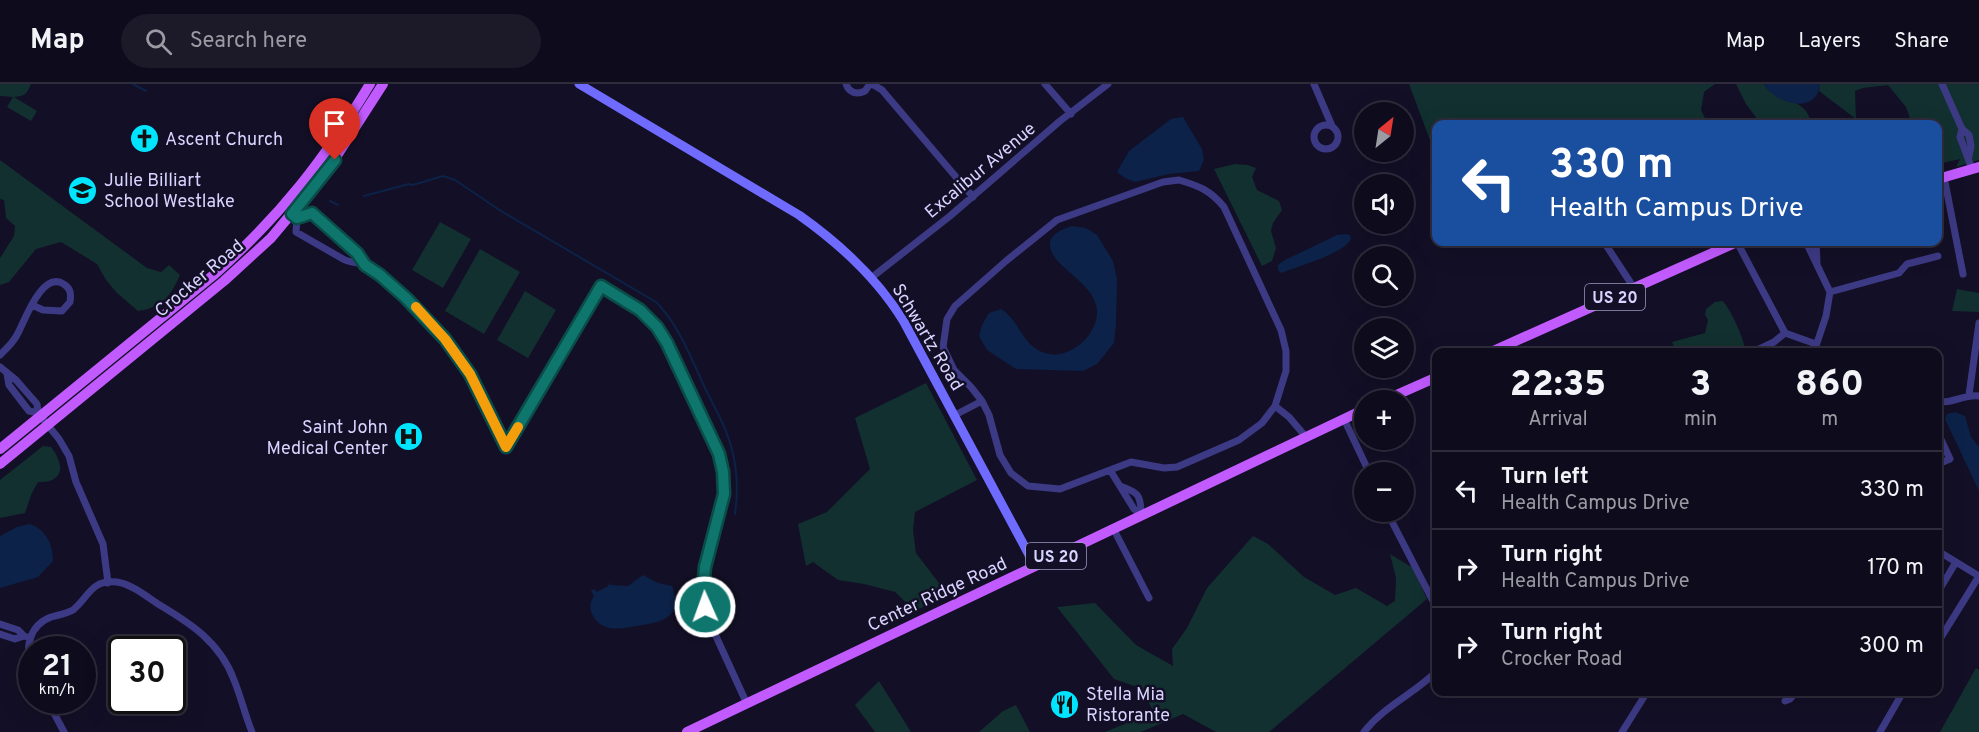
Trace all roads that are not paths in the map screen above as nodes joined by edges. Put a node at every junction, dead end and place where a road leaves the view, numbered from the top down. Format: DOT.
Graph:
graph roads {
  1 [pos="370,84"];
  2 [pos="383,84"];
  3 [pos="579,84"];
  4 [pos="846,84"];
  5 [pos="871,84"];
  6 [pos="1045,84"];
  7 [pos="1108,84"];
  8 [pos="1314,84"];
  9 [pos="1942,84"];
  10 [pos="1071,114"];
  11 [pos="1332,126"];
  12 [pos="1976,168"];
  13 [pos="1942,178"];
  14 [pos="1942,182"];
  15 [pos="973,197"];
  16 [pos="291,213"];
  17 [pos="1607,246"];
  18 [pos="1728,246"];
  19 [pos="1739,246"];
  20 [pos="1807,246"];
  21 [pos="1816,246"];
  22 [pos="1938,256"];
  23 [pos="1817,262"];
  24 [pos="365,265"];
  25 [pos="1963,274"];
  26 [pos="871,278"];
  27 [pos="1634,288"];
  28 [pos="1830,292"];
  29 [pos="32,305"];
  30 [pos="1979,323"];
  31 [pos="1785,333"];
  32 [pos="1816,344"];
  33 [pos="1500,348"];
  34 [pos="1761,348"];
  35 [pos="1815,348"];
  36 [pos="0,355"];
  37 [pos="0,367"];
  38 [pos="1432,379"];
  39 [pos="1408,390"];
  40 [pos="1969,395"];
  41 [pos="1979,396"];
  42 [pos="982,401"];
  43 [pos="1942,402"];
  44 [pos="1275,406"];
  45 [pos="1354,414"];
  46 [pos="955,415"];
  47 [pos="43,418"];
  48 [pos="1344,419"];
  49 [pos="1306,437"];
  50 [pos="1942,442"];
  51 [pos="0,450"];
  52 [pos="1364,462"];
  53 [pos="1942,462"];
  54 [pos="0,464"];
  55 [pos="1110,470"];
  56 [pos="1141,514"];
  57 [pos="1392,522"];
  58 [pos="1113,528"];
  59 [pos="1942,553"];
  60 [pos="1956,562"];
  61 [pos="1035,566"];
  62 [pos="1979,576"];
  63 [pos="108,583"];
  64 [pos="1942,585"];
  65 [pos="1149,598"];
  66 [pos="1432,599"];
  67 [pos="0,624"];
  68 [pos="0,634"];
  69 [pos="26,636"];
  70 [pos="28,636"];
  71 [pos="1942,636"];
  72 [pos="18,638"];
  73 [pos="1432,676"];
  74 [pos="1644,696"];
  75 [pos="1793,696"];
  76 [pos="1901,696"];
  77 [pos="1785,701"];
  78 [pos="747,704"];
  79 [pos="54,714"];
  80 [pos="64,732"];
  81 [pos="252,732"];
  82 [pos="687,732"];
  83 [pos="1364,732"];
  84 [pos="1622,732"];
  85 [pos="1880,732"];
  1 -- 16 [label="main road, Crocker Road"];
  2 -- 16 [label="main road, Crocker Road"];
  3 -- 26 [label="street, Schwartz Road"];
  4 -- 5 [label="street"];
  5 -- 15 [label="street"];
  6 -- 10 [label="street"];
  7 -- 10 [label="street, Excalibur Avenue"];
  8 -- 11 [label="street"];
  9 -- 12 [label="street"];
  10 -- 15 [label="street, Excalibur Avenue"];
  12 -- 13 [label="main road"];
  14 -- 25 [label="street"];
  15 -- 26 [label="street, Excalibur Avenue"];
  16 -- 24 [label="street"];
  16 -- 24 [label="street"];
  16 -- 47 [label="main road, Crocker Road"];
  17 -- 27 [label="street"];
  18 -- 27 [label="main road, US 20"];
  19 -- 31 [label="street"];
  20 -- 23 [label="street"];
  21 -- 23 [label="street"];
  22 -- 28 [label="street"];
  23 -- 28 [label="street"];
  24 -- 78 [label="street"];
  26 -- 46 [label="street, Schwartz Road"];
  27 -- 33 [label="main road, US 20"];
  28 -- 32 [label="street"];
  29 -- 29 [label="street"];
  29 -- 36 [label="street"];
  30 -- 40 [label="street"];
  31 -- 32 [label="street"];
  31 -- 34 [label="street"];
  32 -- 35 [label="street"];
  37 -- 47 [label="street"];
  38 -- 39 [label="main road"];
  40 -- 41 [label="street"];
  40 -- 43 [label="street"];
  42 -- 44 [label="street"];
  42 -- 46 [label="street"];
  42 -- 55 [label="street"];
  44 -- 49 [label="street"];
  44 -- 55 [label="street"];
  45 -- 48 [label="main road, Center Ridge Road / US 20"];
  46 -- 61 [label="street, Schwartz Road"];
  47 -- 51 [label="main road, Crocker Road"];
  47 -- 54 [label="main road, Crocker Road"];
  47 -- 63 [label="street"];
  48 -- 49 [label="main road, Center Ridge Road / US 20"];
  48 -- 52 [label="street"];
  49 -- 56 [label="main road, Center Ridge Road / US 20"];
  50 -- 53 [label="street"];
  55 -- 56 [label="street"];
  56 -- 58 [label="main road, Center Ridge Road / US 20"];
  57 -- 66 [label="street"];
  58 -- 61 [label="main road, Center Ridge Road / US 20"];
  58 -- 65 [label="street"];
  59 -- 60 [label="street"];
  60 -- 62 [label="street"];
  60 -- 64 [label="street"];
  61 -- 78 [label="main road, Center Ridge Road / US 20"];
  62 -- 71 [label="street"];
  63 -- 70 [label="street"];
  63 -- 81 [label="street"];
  67 -- 69 [label="street"];
  68 -- 72 [label="street"];
  73 -- 83 [label="street"];
  74 -- 84 [label="street"];
  75 -- 77 [label="street"];
  76 -- 85 [label="street"];
  78 -- 82 [label="main road, Center Ridge Road / US 20"];
  79 -- 80 [label="street"];
}
